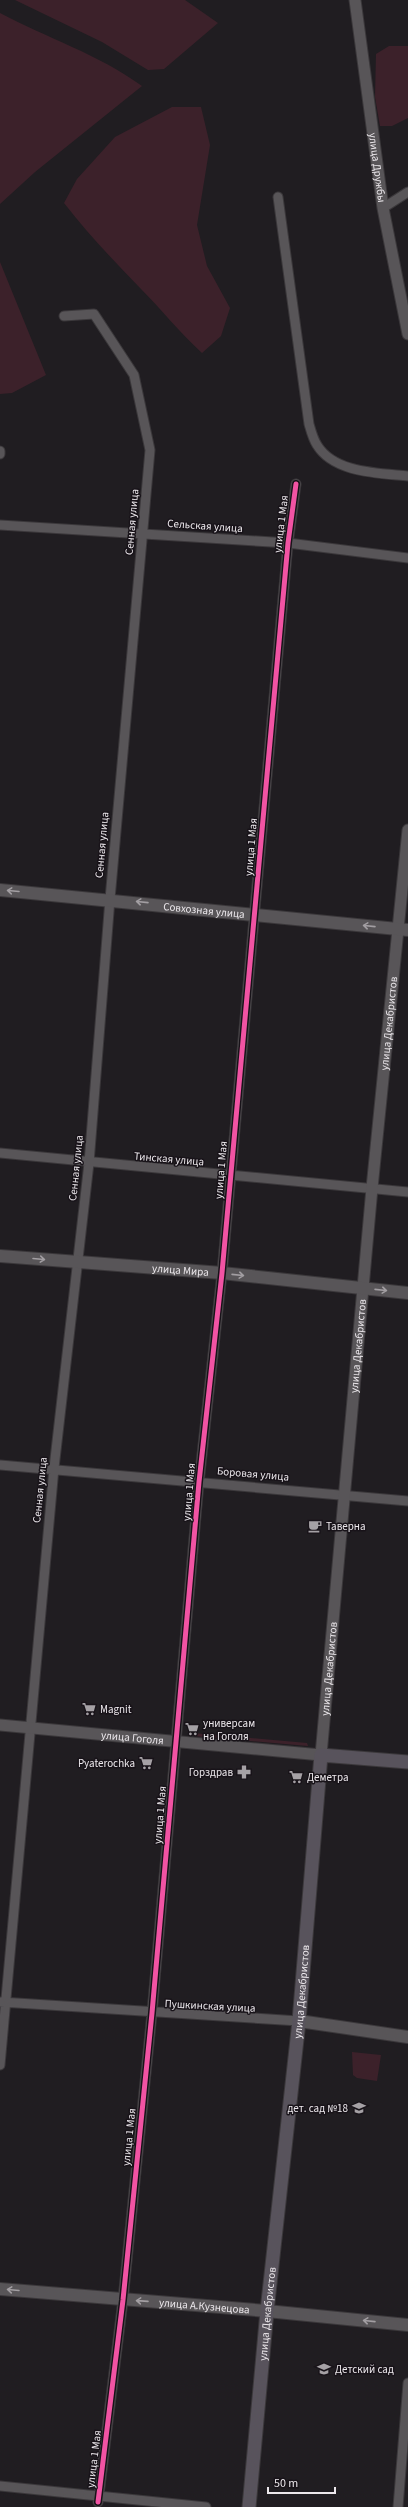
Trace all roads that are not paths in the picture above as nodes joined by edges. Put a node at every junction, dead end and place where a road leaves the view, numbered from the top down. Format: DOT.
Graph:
graph roads {
  1 [pos="355,0"];
  2 [pos="408,192"];
  3 [pos="278,197"];
  4 [pos="383,208"];
  5 [pos="64,316"];
  6 [pos="408,334"];
  7 [pos="0,451"];
  8 [pos="0,454"];
  9 [pos="408,476"];
  10 [pos="296,484"];
  11 [pos="0,526"];
  12 [pos="143,534"];
  13 [pos="288,543"];
  14 [pos="408,558"];
  15 [pos="408,830"];
  16 [pos="0,890"];
  17 [pos="110,899"];
  18 [pos="255,913"];
  19 [pos="402,930"];
  20 [pos="0,1153"];
  21 [pos="89,1163"];
  22 [pos="230,1176"];
  23 [pos="372,1188"];
  24 [pos="408,1192"];
  25 [pos="0,1256"];
  26 [pos="78,1263"];
  27 [pos="222,1273"];
  28 [pos="364,1288"];
  29 [pos="408,1293"];
  30 [pos="0,1465"];
  31 [pos="54,1468"];
  32 [pos="199,1482"];
  33 [pos="344,1494"];
  34 [pos="408,1501"];
  35 [pos="0,1725"];
  36 [pos="30,1727"];
  37 [pos="177,1743"];
  38 [pos="321,1755"];
  39 [pos="408,1762"];
  40 [pos="3,2002"];
  41 [pos="152,2013"];
  42 [pos="299,2021"];
  43 [pos="408,2037"];
  44 [pos="0,2065"];
  45 [pos="0,2289"];
  46 [pos="123,2300"];
  47 [pos="267,2310"];
  48 [pos="408,2325"];
  49 [pos="408,2383"];
  50 [pos="0,2486"];
  51 [pos="99,2499"];
  52 [pos="206,2507"];
  53 [pos="249,2507"];
  54 [pos="398,2507"];
  1 -- 4 [label="street, улица Дружбы"];
  2 -- 4 [label="street"];
  3 -- 9 [label="street"];
  4 -- 6 [label="street, улица Дружбы"];
  5 -- 12 [label="street, Сенная улица"];
  7 -- 8 [label="street"];
  10 -- 13 [label="street, улица 1 Мая"];
  11 -- 12 [label="street, Сельская улица"];
  12 -- 13 [label="street, Сельская улица"];
  12 -- 17 [label="street, Сенная улица"];
  13 -- 14 [label="street, Сельская улица"];
  13 -- 18 [label="street, улица 1 Мая"];
  15 -- 19 [label="street, улица Декабристов"];
  17 -- 16 [label="main road, Совхозная улица, one-way"];
  18 -- 17 [label="main road, Совхозная улица, one-way"];
  17 -- 21 [label="street, Сенная улица"];
  19 -- 18 [label="main road, Совхозная улица, one-way"];
  18 -- 22 [label="street, улица 1 Мая"];
  19 -- 23 [label="street, улица Декабристов"];
  20 -- 21 [label="street, Тинская улица"];
  21 -- 22 [label="street, Тинская улица"];
  21 -- 26 [label="street, Сенная улица"];
  22 -- 23 [label="street, Тинская улица"];
  22 -- 27 [label="street, улица 1 Мая"];
  23 -- 24 [label="street, Тинская улица"];
  23 -- 28 [label="street, улица Декабристов"];
  25 -- 26 [label="main road, улица Мира, one-way"];
  26 -- 27 [label="main road, улица Мира"];
  26 -- 31 [label="street, Сенная улица"];
  27 -- 28 [label="main road, улица Мира, one-way"];
  27 -- 32 [label="street, улица 1 Мая"];
  28 -- 29 [label="main road, улица Мира, one-way"];
  28 -- 33 [label="street, улица Декабристов"];
  30 -- 31 [label="street, Боровая улица"];
  31 -- 32 [label="street, Боровая улица"];
  31 -- 36 [label="street, Сенная улица"];
  32 -- 33 [label="street, Боровая улица"];
  32 -- 37 [label="street, улица 1 Мая"];
  33 -- 34 [label="street, Боровая улица"];
  33 -- 38 [label="street, улица Декабристов"];
  35 -- 36 [label="street, улица Гоголя"];
  36 -- 37 [label="street, улица Гоголя"];
  36 -- 40 [label="street, Сенная улица"];
  37 -- 38 [label="street, улица Гоголя"];
  37 -- 41 [label="street, улица 1 Мая"];
  38 -- 39 [label="main road, улица Гоголя"];
  38 -- 42 [label="main road, улица Декабристов"];
  40 -- 41 [label="street, Пушкинская улица"];
  40 -- 44 [label="street, Сенная улица"];
  41 -- 42 [label="street, Пушкинская улица"];
  41 -- 46 [label="street, улица 1 Мая"];
  42 -- 43 [label="main road, Пушкинская улица"];
  42 -- 47 [label="main road, улица Декабристов"];
  46 -- 45 [label="main road, улица А.Кузнецова, one-way"];
  47 -- 46 [label="main road, улица А.Кузнецова, one-way"];
  46 -- 51 [label="street, улица 1 Мая"];
  48 -- 47 [label="main road, улица А.Кузнецова, one-way"];
  47 -- 53 [label="main road, улица Декабристов"];
  49 -- 54 [label="street"];
  50 -- 51 [label="street"];
  51 -- 52 [label="street"];
}
